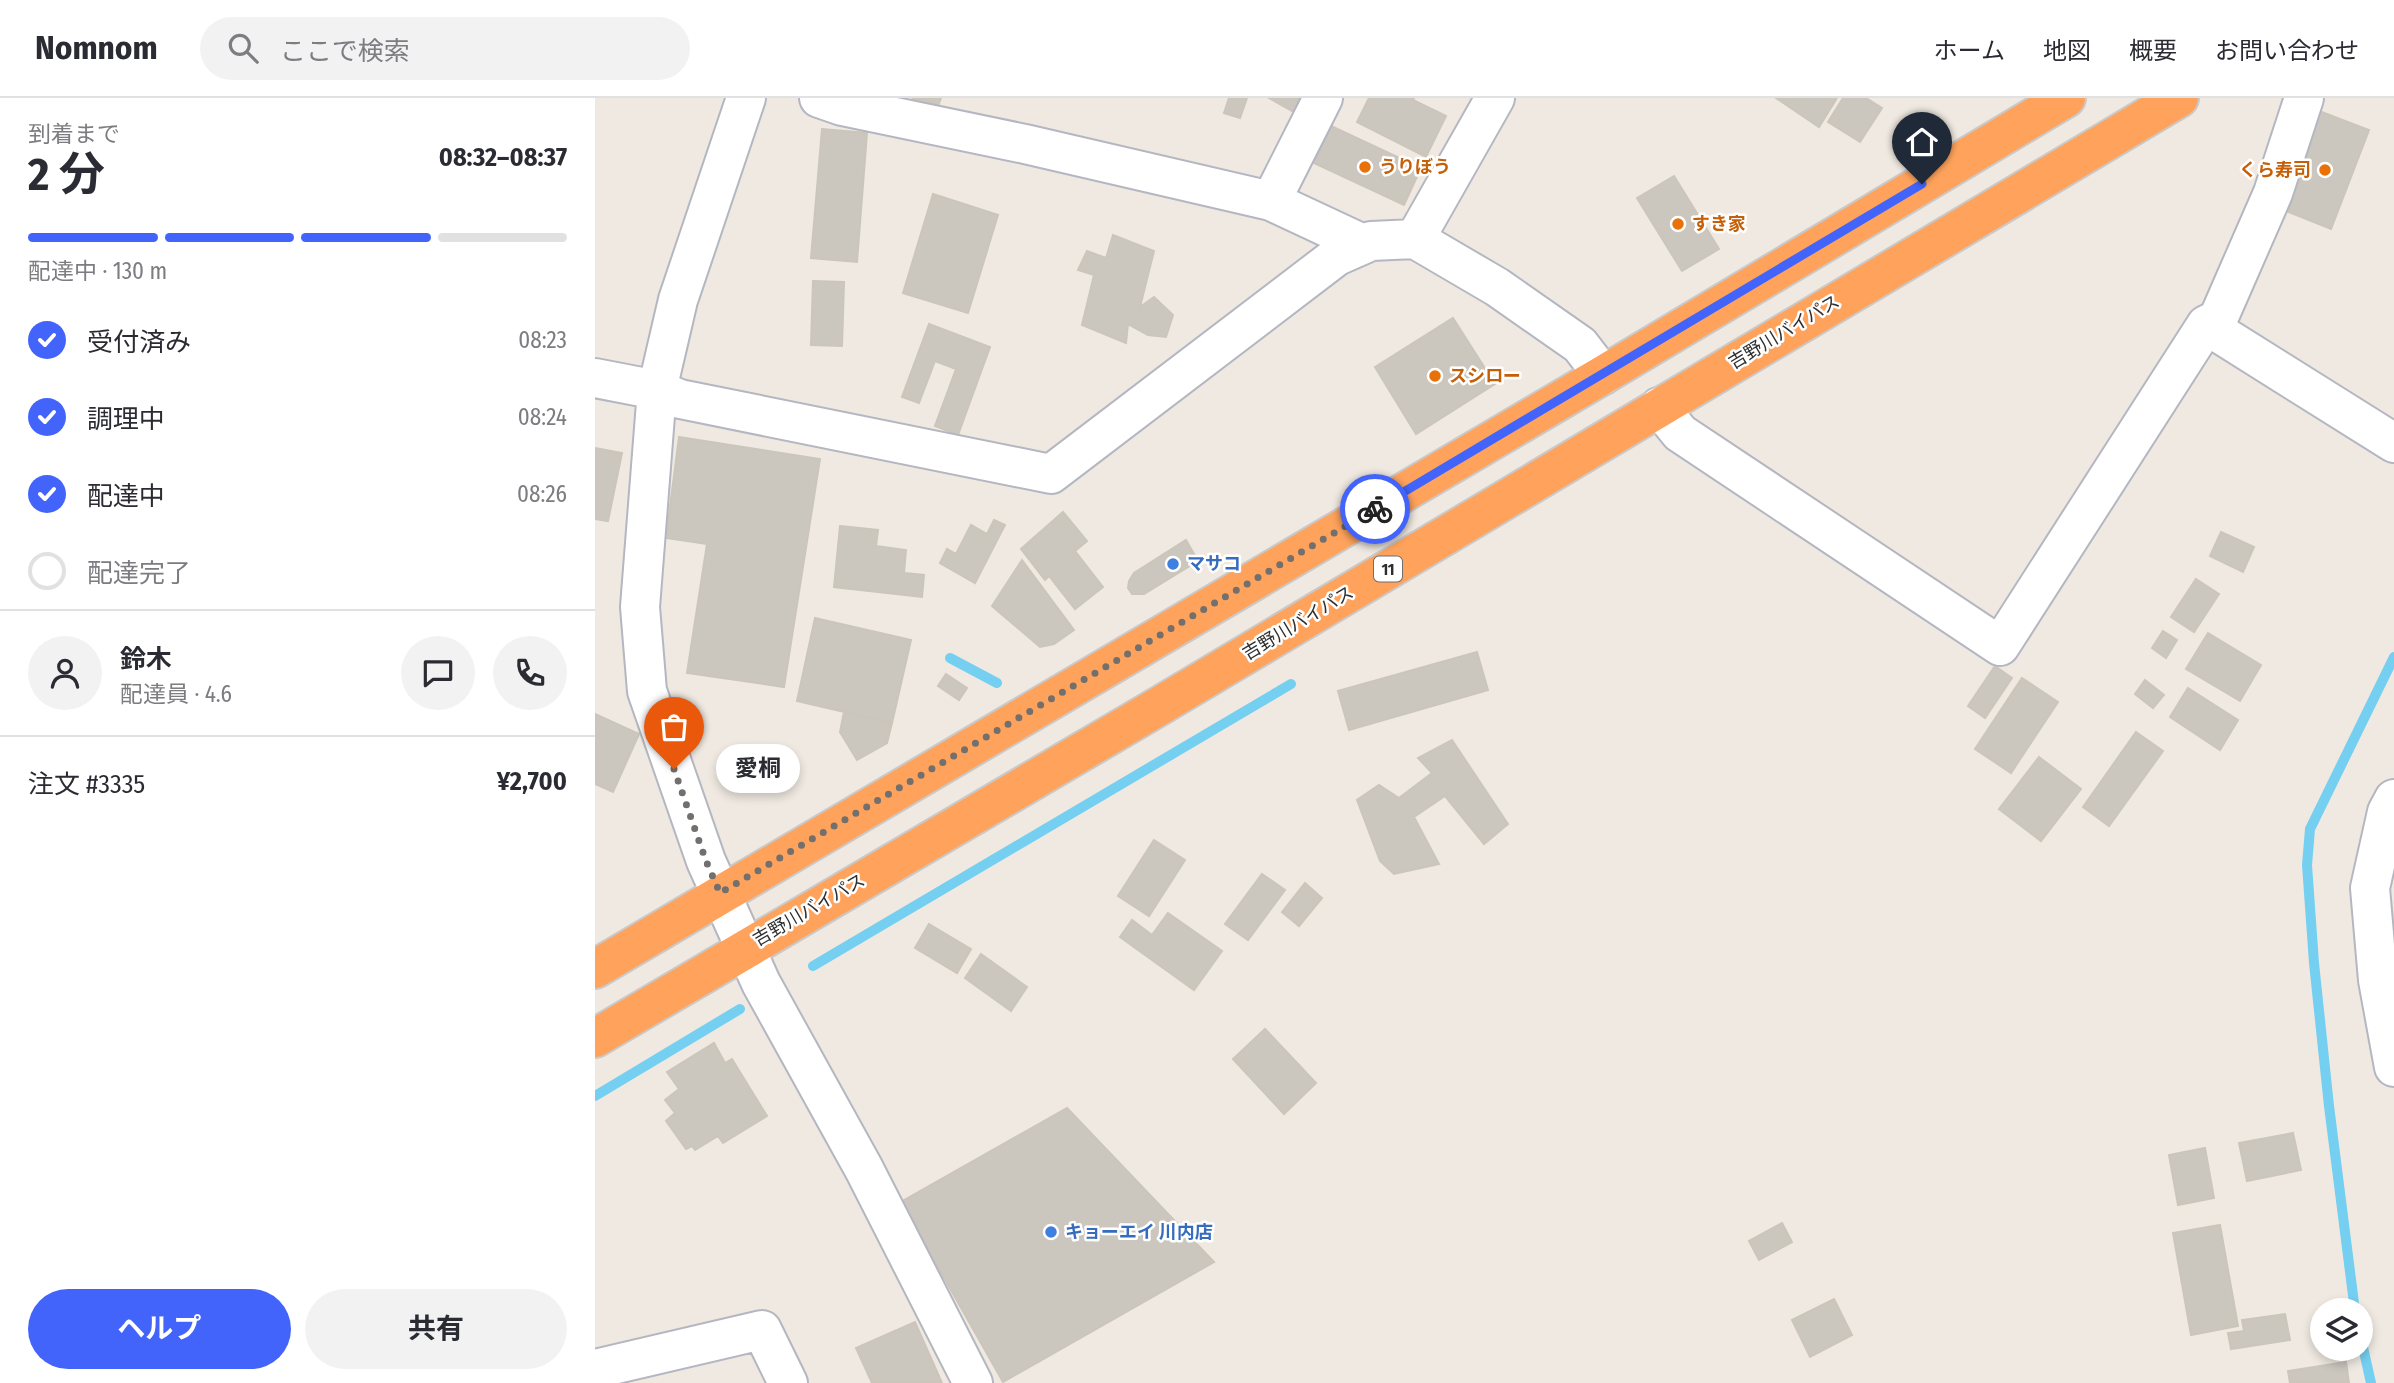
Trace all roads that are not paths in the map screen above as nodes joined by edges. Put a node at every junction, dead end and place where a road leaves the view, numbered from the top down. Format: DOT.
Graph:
graph roads {
  1 [pos="746,98"];
  2 [pos="819,98"];
  3 [pos="1323,98"];
  4 [pos="1495,98"];
  5 [pos="2066,98"];
  6 [pos="2179,98"];
  7 [pos="2304,98"];
  8 [pos="1271,201"];
  9 [pos="1415,239"];
  10 [pos="1363,244"];
  11 [pos="2206,325"];
  12 [pos="1603,375"];
  13 [pos="595,378"];
  14 [pos="657,390"];
  15 [pos="1659,407"];
  16 [pos="2394,443"];
  17 [pos="2394,799"];
  18 [pos="720,893"];
  19 [pos="745,947"];
  20 [pos="595,969"];
  21 [pos="595,1038"];
  22 [pos="2394,1067"];
  23 [pos="595,1369"];
  24 [pos="788,1383"];
  25 [pos="973,1383"];
  1 -- 14 [label="street"];
  2 -- 8 [label="street"];
  3 -- 8 [label="street"];
  4 -- 9 [label="street"];
  5 -- 12 [label="highway"];
  6 -- 15 [label="highway, 吉野川バイパス / 11"];
  7 -- 11 [label="street"];
  8 -- 10 [label="street"];
  9 -- 10 [label="street"];
  9 -- 12 [label="street"];
  10 -- 14 [label="street"];
  11 -- 15 [label="street"];
  11 -- 16 [label="street"];
  12 -- 18 [label="highway"];
  13 -- 14 [label="street"];
  14 -- 18 [label="street"];
  15 -- 19 [label="highway, 吉野川バイパス / 11"];
  17 -- 22 [label="street"];
  18 -- 19 [label="street"];
  18 -- 20 [label="highway"];
  19 -- 21 [label="highway, 吉野川バイパス / 11"];
  19 -- 25 [label="street"];
  23 -- 24 [label="street"];
}
